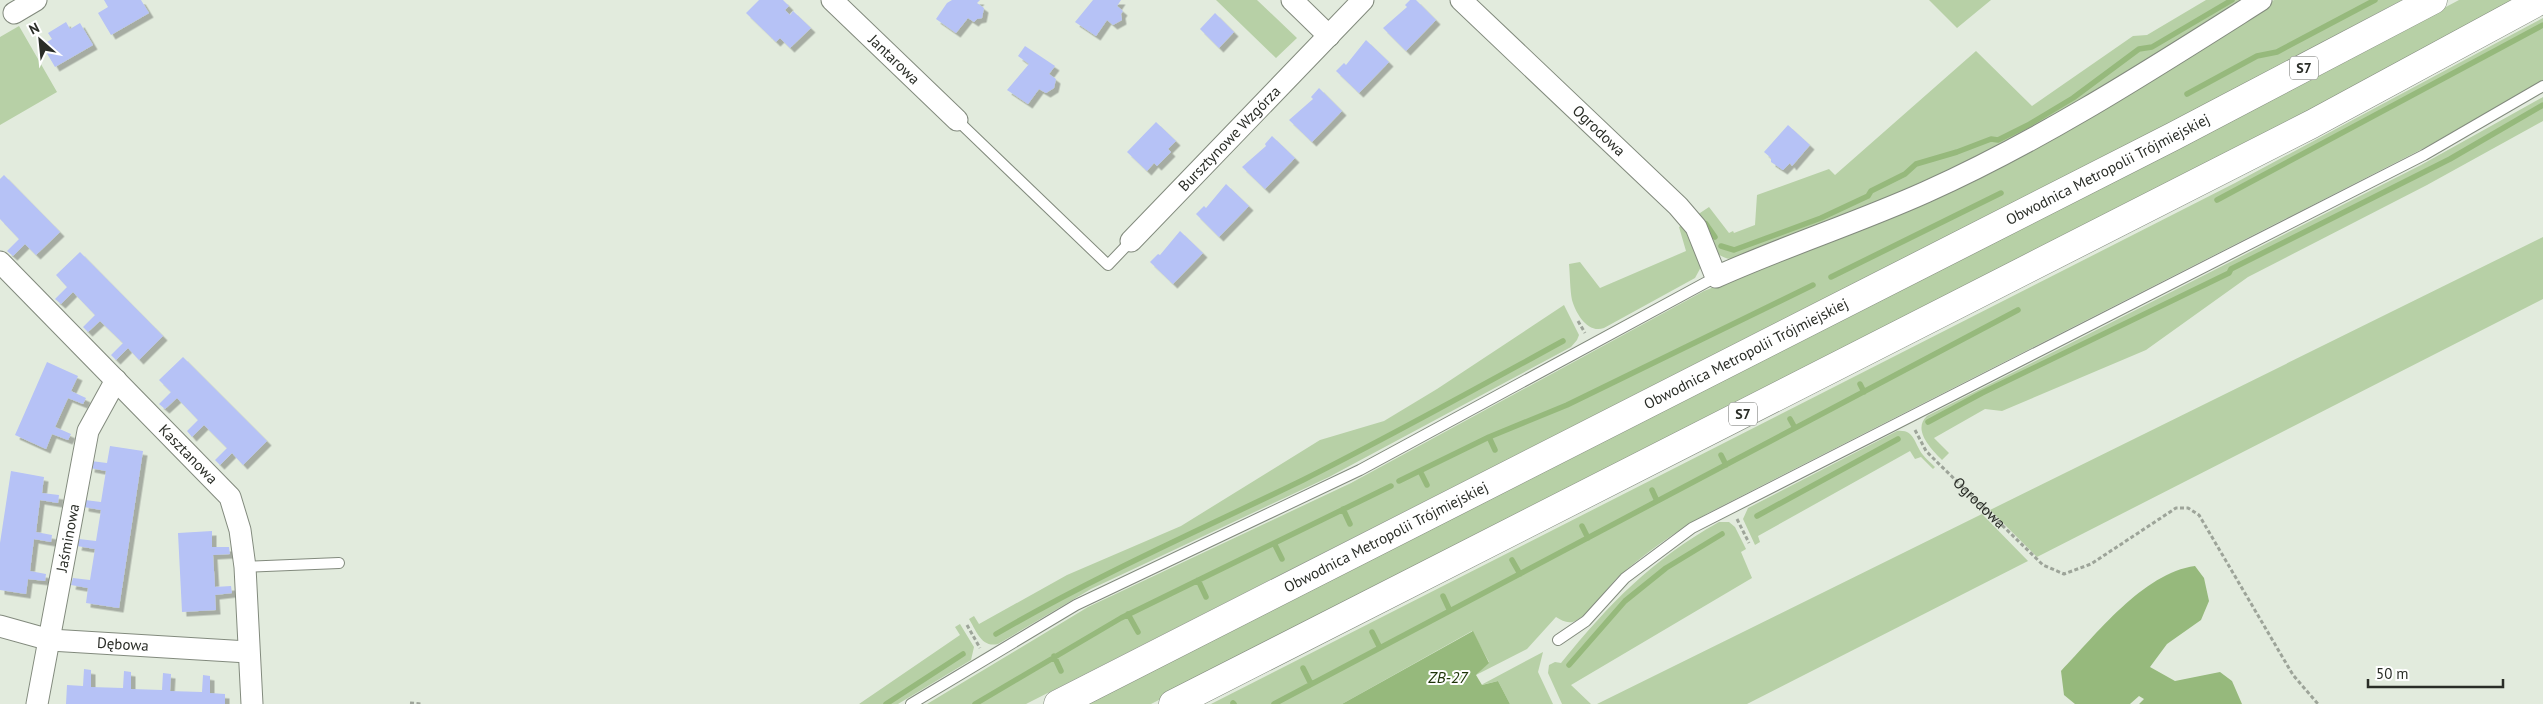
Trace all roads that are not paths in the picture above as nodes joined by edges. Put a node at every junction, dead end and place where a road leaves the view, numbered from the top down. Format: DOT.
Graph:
graph roads {
  1 [pos="36,0"];
  2 [pos="832,0"];
  3 [pos="1292,0"];
  4 [pos="1363,0"];
  5 [pos="1461,0"];
  6 [pos="2261,0"];
  7 [pos="2433,0"];
  8 [pos="2541,0"];
  9 [pos="14,13"];
  10 [pos="1328,36"];
  11 [pos="2543,86"];
  12 [pos="957,120"];
  13 [pos="1131,241"];
  14 [pos="0,262"];
  15 [pos="1716,277"];
  16 [pos="116,380"];
  17 [pos="339,563"];
  18 [pos="245,566"];
  19 [pos="0,626"];
  20 [pos="50,640"];
  21 [pos="1558,640"];
  22 [pos="248,652"];
  23 [pos="37,704"];
  24 [pos="252,704"];
  25 [pos="911,704"];
  26 [pos="1058,704"];
  27 [pos="1173,704"];
  1 -- 9 [label="street"];
  2 -- 12 [label="street, Jantarowa"];
  3 -- 10 [label="street"];
  4 -- 10 [label="street, Bursztynowe Wzgórza"];
  5 -- 15 [label="street, Ogrodowa"];
  6 -- 15 [label="street"];
  7 -- 26 [label="highway, Obwodnica Metropolii Trójmiejskiej / S7"];
  8 -- 27 [label="highway, S7"];
  10 -- 13 [label="street, Bursztynowe Wzgórza"];
  11 -- 21 [label="lane"];
  12 -- 13 [label="lane"];
  14 -- 16 [label="street, Kasztanowa"];
  15 -- 25 [label="lane"];
  16 -- 18 [label="street, Kasztanowa"];
  16 -- 20 [label="street, Jaśminowa"];
  17 -- 18 [label="lane"];
  18 -- 22 [label="street, Kasztanowa"];
  19 -- 20 [label="street, Dębowa"];
  20 -- 22 [label="street, Dębowa"];
  20 -- 23 [label="street, Jaśminowa"];
  22 -- 24 [label="street, Kasztanowa"];
}
